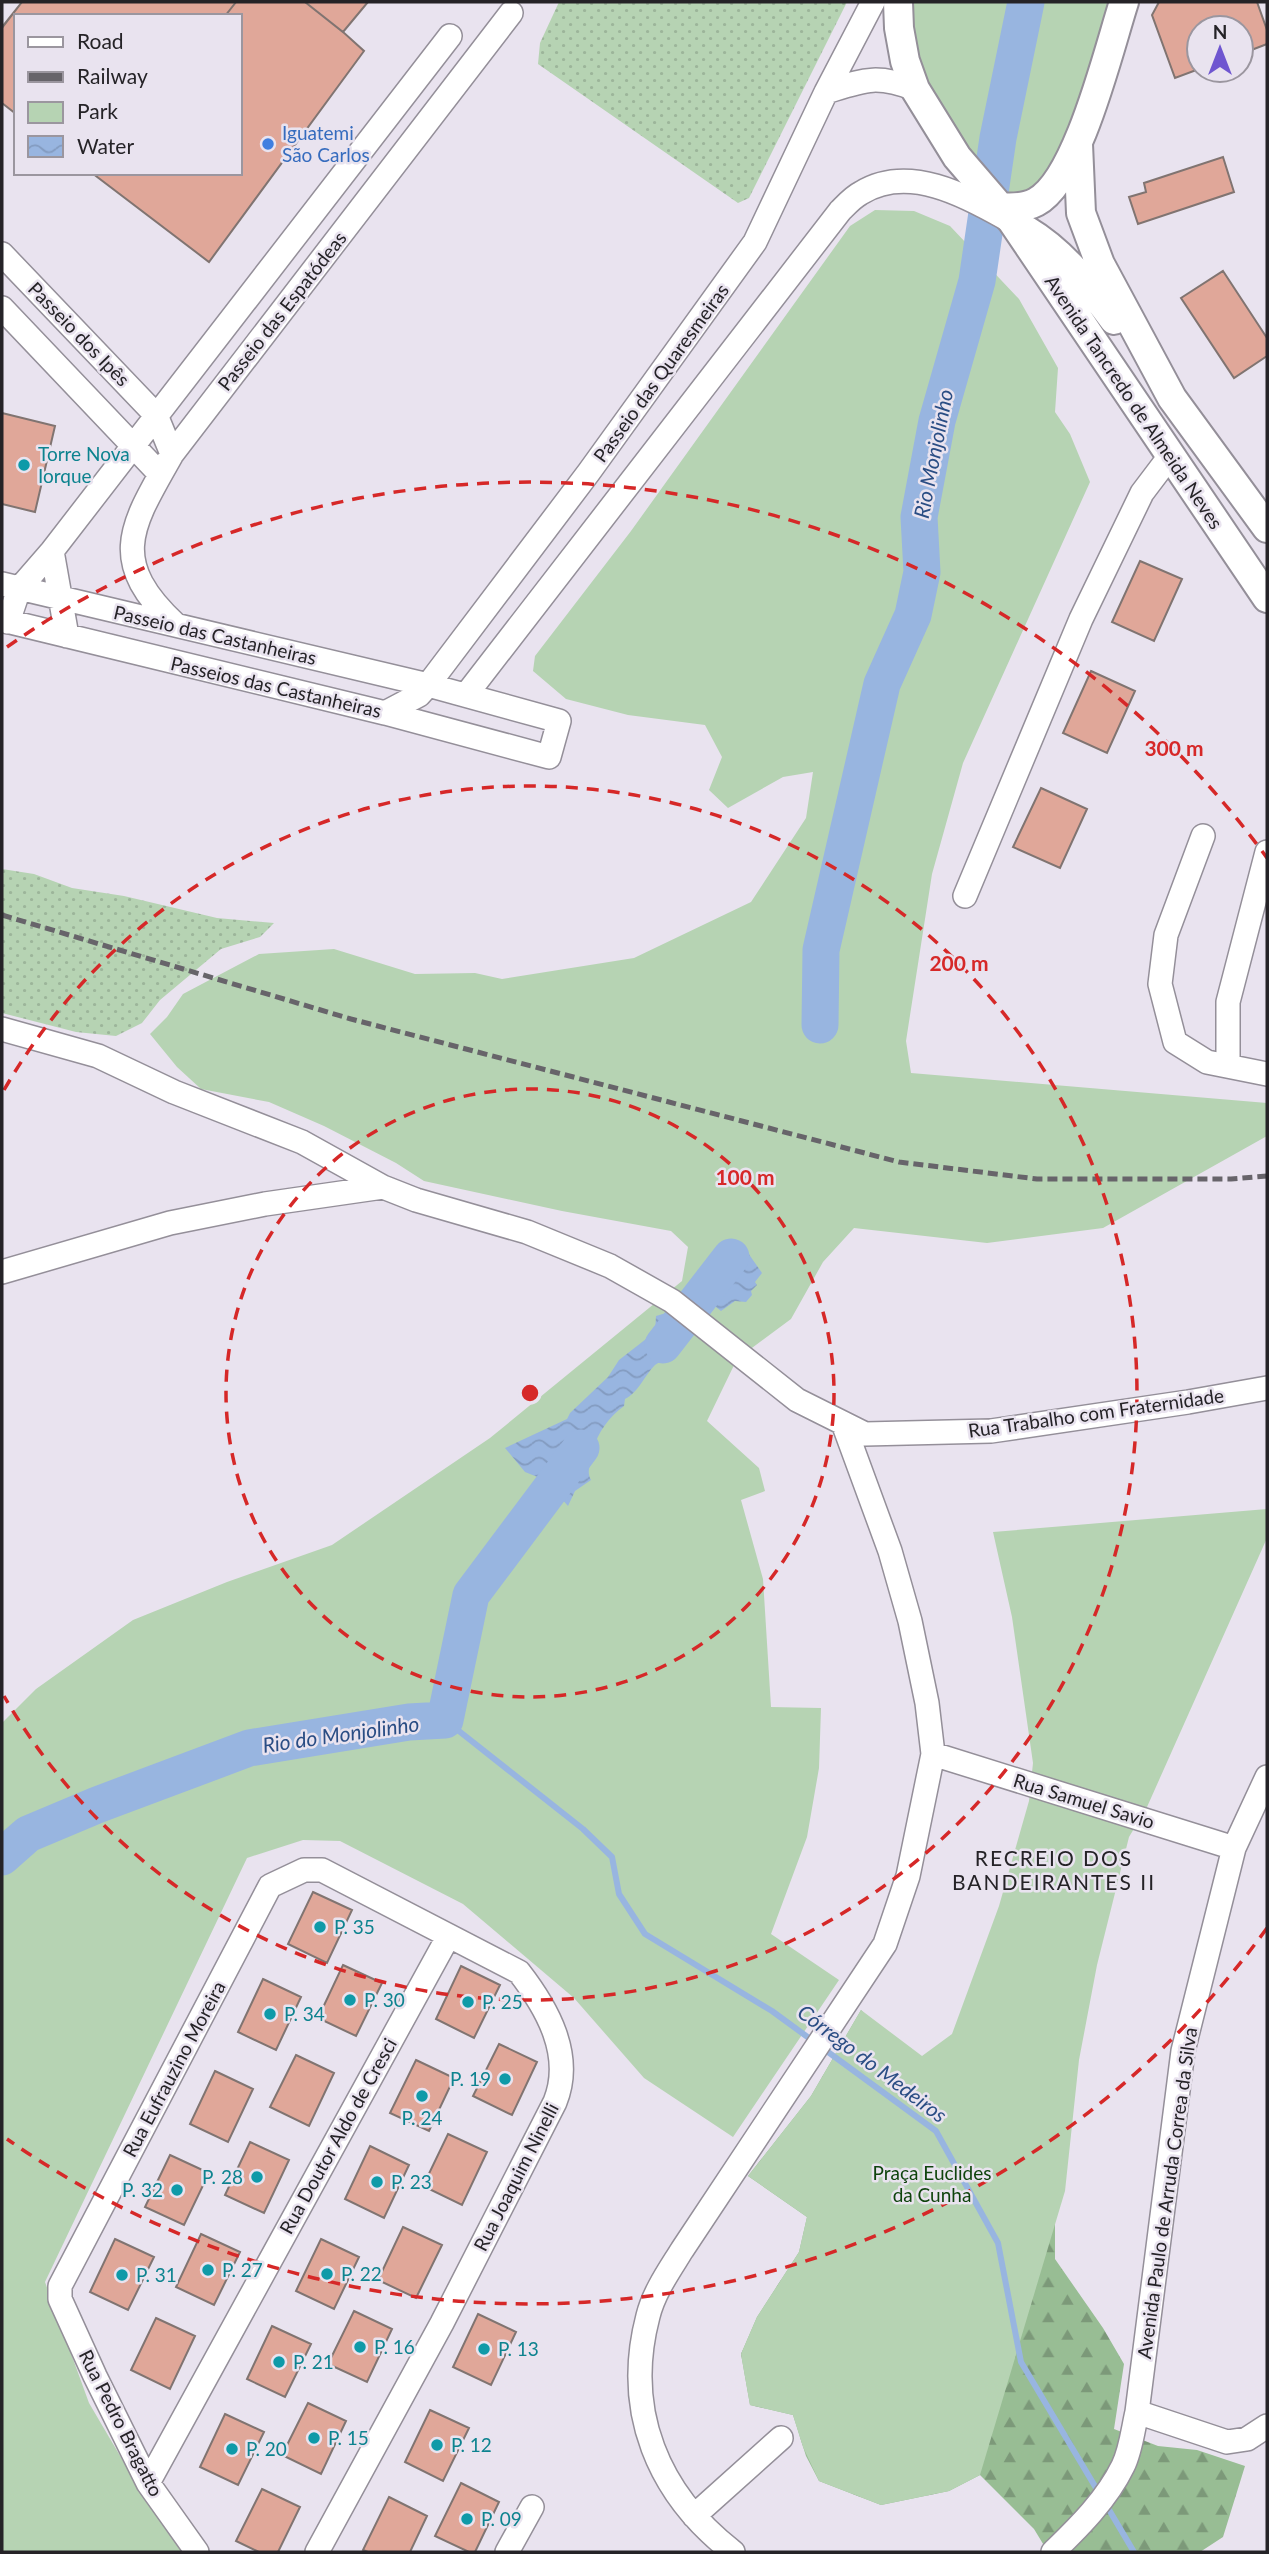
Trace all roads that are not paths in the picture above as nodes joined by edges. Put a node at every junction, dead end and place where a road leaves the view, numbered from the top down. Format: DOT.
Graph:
graph roads {
  1 [pos="873,2"];
  2 [pos="898,2"];
  3 [pos="1124,2"];
  4 [pos="511,13"];
  5 [pos="450,36"];
  6 [pos="915,89"];
  7 [pos="826,92"];
  8 [pos="1078,144"];
  9 [pos="1003,214"];
  10 [pos="2,254"];
  11 [pos="2,308"];
  12 [pos="79,335"];
  13 [pos="53,361"];
  14 [pos="1172,398"];
  15 [pos="156,415"];
  16 [pos="134,446"];
  17 [pos="1170,456"];
  18 [pos="166,464"];
  19 [pos="1267,528"];
  20 [pos="52,551"];
  21 [pos="10,586"];
  22 [pos="60,598"];
  23 [pos="1267,598"];
  24 [pos="114,610"];
  25 [pos="5,621"];
  26 [pos="176,625"];
  27 [pos="67,636"];
  28 [pos="107,645"];
  29 [pos="428,685"];
  30 [pos="466,695"];
  31 [pos="385,713"];
  32 [pos="1203,836"];
  33 [pos="1267,852"];
  34 [pos="965,896"];
  35 [pos="2,1029"];
  36 [pos="1228,1066"];
  37 [pos="1267,1074"];
  38 [pos="383,1186"];
  39 [pos="2,1272"];
  40 [pos="1267,1388"];
  41 [pos="843,1423"];
  42 [pos="933,1754"];
  43 [pos="1267,1776"];
  44 [pos="1234,1848"];
  45 [pos="304,1870"];
  46 [pos="448,1937"];
  47 [pos="60,2286"];
  48 [pos="1137,2412"];
  49 [pos="1267,2426"];
  50 [pos="781,2438"];
  51 [pos="148,2483"];
  52 [pos="531,2507"];
  53 [pos="694,2516"];
  54 [pos="197,2552"];
  55 [pos="317,2552"];
  56 [pos="507,2552"];
  57 [pos="733,2552"];
  58 [pos="1053,2552"];
  1 -- 7 [label="street, Passeio das Quaresmeiras"];
  2 -- 6 [label="main road"];
  3 -- 8 [label="main road"];
  4 -- 18 [label="street, Passeio das Espatódeas"];
  5 -- 15 [label="street, Passeio das Espatódeas"];
  6 -- 7 [label="street"];
  6 -- 9 [label="main road"];
  7 -- 29 [label="street, Passeio das Quaresmeiras"];
  8 -- 9 [label="main road"];
  8 -- 14 [label="main road, Avenida Tancredo de Almeida Neves"];
  9 -- 14 [label="main road"];
  9 -- 17 [label="main road, Avenida Tancredo de Almeida Neves"];
  9 -- 30 [label="street, Passeio das Quaresmeiras"];
  10 -- 12 [label="street, Passeio dos Ipês"];
  11 -- 13 [label="street, Passeio dos Ipês"];
  12 -- 13 [label="street"];
  12 -- 15 [label="street, Passeio dos Ipês"];
  13 -- 16 [label="street, Passeio dos Ipês"];
  14 -- 19 [label="main road, Avenida Tancredo de Almeida Neves"];
  15 -- 16 [label="street, Passeio das Espatódeas"];
  15 -- 18 [label="street"];
  16 -- 18 [label="street, Passeio dos Ipês"];
  16 -- 20 [label="street, Passeio das Espatódeas"];
  17 -- 23 [label="main road, Avenida Tancredo de Almeida Neves"];
  17 -- 34 [label="street"];
  18 -- 26 [label="street, Passeio das Espatódeas"];
  20 -- 21 [label="street, Passeio das Espatódeas"];
  20 -- 22 [label="street"];
  21 -- 22 [label="street, Passeio das Castanheiras"];
  21 -- 25 [label="street"];
  22 -- 24 [label="street, Passeio das Castanheiras"];
  22 -- 27 [label="street"];
  24 -- 26 [label="street, Passeio das Castanheiras"];
  24 -- 28 [label="street"];
  25 -- 27 [label="street, Passeios das Castanheiras"];
  26 -- 29 [label="street, Passeio das Castanheiras"];
  27 -- 28 [label="street, Passeios das Castanheiras"];
  28 -- 31 [label="street, Passeios das Castanheiras"];
  29 -- 30 [label="street"];
  29 -- 31 [label="street, Passeio das Quaresmeiras"];
  30 -- 31 [label="street, Passeios das Castanheiras"];
  32 -- 36 [label="street"];
  33 -- 36 [label="street"];
  35 -- 38 [label="street, Rua Trabalho com Fraternidade"];
  36 -- 37 [label="street"];
  38 -- 39 [label="street"];
  38 -- 41 [label="street, Rua Trabalho com Fraternidade"];
  40 -- 41 [label="street, Rua Trabalho com Fraternidade"];
  41 -- 42 [label="street"];
  42 -- 44 [label="street, Rua Samuel Savio"];
  42 -- 53 [label="street"];
  43 -- 44 [label="street, Avenida Paulo de Arruda Correa da Silva"];
  44 -- 48 [label="street, Avenida Paulo de Arruda Correa da Silva"];
  45 -- 46 [label="street, Rua Joaquim Ninelli"];
  45 -- 47 [label="street, Rua Eufrauzino Moreira"];
  46 -- 51 [label="street, Rua Doutor Aldo de Cresci"];
  46 -- 55 [label="street, Rua Joaquim Ninelli"];
  47 -- 51 [label="street, Rua Pedro Bragatto"];
  48 -- 49 [label="street"];
  48 -- 58 [label="street, Avenida Paulo de Arruda Correa da Silva"];
  50 -- 53 [label="street"];
  51 -- 54 [label="street, Rua Pedro Bragatto"];
  52 -- 56 [label="street"];
  53 -- 57 [label="street"];
}
